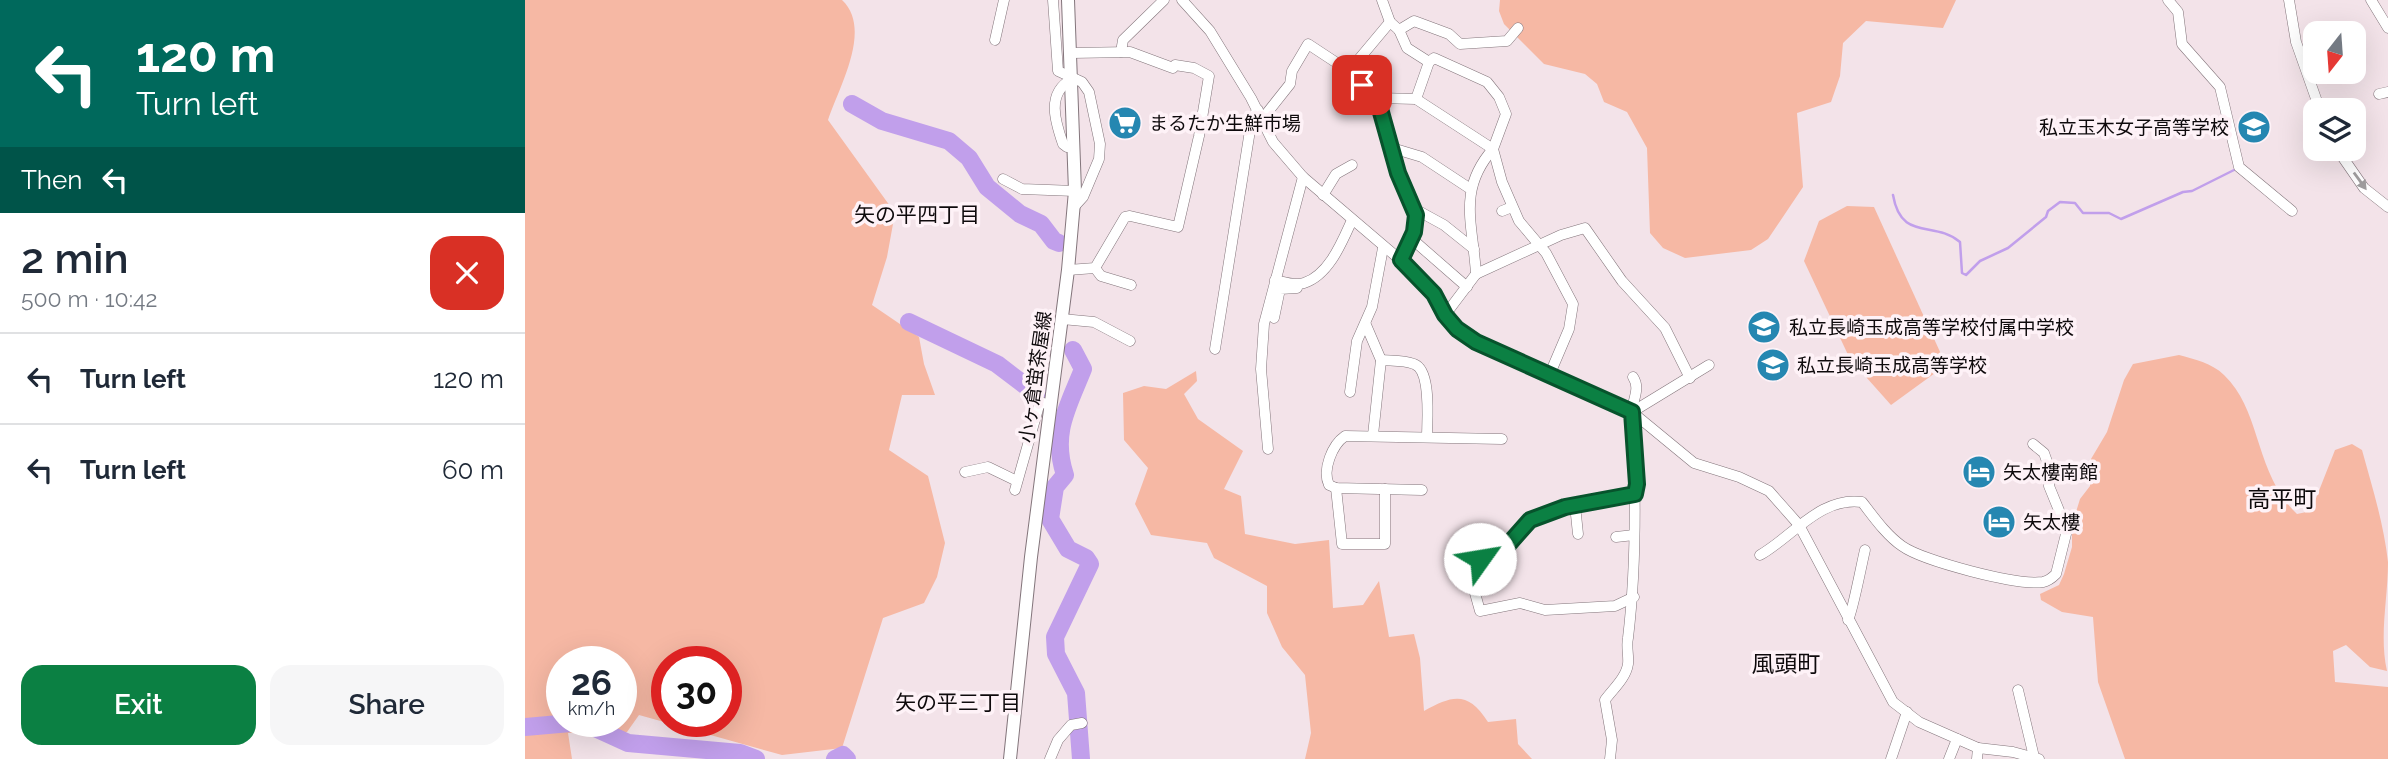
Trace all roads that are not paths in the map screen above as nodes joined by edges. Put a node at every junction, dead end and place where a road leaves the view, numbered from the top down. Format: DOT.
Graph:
graph roads {
  1 [pos="1004,0"];
  2 [pos="1053,0"];
  3 [pos="1068,0"];
  4 [pos="1164,0"];
  5 [pos="1182,0"];
  6 [pos="1382,0"];
  7 [pos="2168,0"];
  8 [pos="2289,0"];
  9 [pos="2371,0"];
  10 [pos="1390,22"];
  11 [pos="2388,27"];
  12 [pos="1518,28"];
  13 [pos="1399,30"];
  14 [pos="995,40"];
  15 [pos="1121,52"];
  16 [pos="1071,53"];
  17 [pos="1429,62"];
  18 [pos="1349,71"];
  19 [pos="1072,79"];
  20 [pos="1377,98"];
  21 [pos="2316,98"];
  22 [pos="1416,99"];
  23 [pos="1260,114"];
  24 [pos="1067,146"];
  25 [pos="1392,148"];
  26 [pos="1493,149"];
  27 [pos="2345,161"];
  28 [pos="1352,165"];
  29 [pos="1303,177"];
  30 [pos="1003,179"];
  31 [pos="1469,188"];
  32 [pos="1075,191"];
  33 [pos="1323,195"];
  34 [pos="2388,207"];
  35 [pos="1073,208"];
  36 [pos="1413,208"];
  37 [pos="2292,211"];
  38 [pos="1352,220"];
  39 [pos="1412,239"];
  40 [pos="1538,246"];
  41 [pos="1383,248"];
  42 [pos="1474,249"];
  43 [pos="1401,260"];
  44 [pos="1095,268"];
  45 [pos="1068,270"];
  46 [pos="1476,274"];
  47 [pos="1275,280"];
  48 [pos="1303,284"];
  49 [pos="1131,285"];
  50 [pos="1467,287"];
  51 [pos="1445,315"];
  52 [pos="1274,318"];
  53 [pos="1062,319"];
  54 [pos="1366,326"];
  55 [pos="1130,341"];
  56 [pos="1215,349"];
  57 [pos="1381,360"];
  58 [pos="1709,365"];
  59 [pos="1549,376"];
  60 [pos="1633,377"];
  61 [pos="1690,378"];
  62 [pos="1350,392"];
  63 [pos="1050,405"];
  64 [pos="1632,412"];
  65 [pos="1373,435"];
  66 [pos="1427,437"];
  67 [pos="1502,439"];
  68 [pos="2033,444"];
  69 [pos="1268,449"];
  70 [pos="965,472"];
  71 [pos="1336,488"];
  72 [pos="1385,489"];
  73 [pos="1422,490"];
  74 [pos="1635,494"];
  75 [pos="1575,505"];
  76 [pos="1799,525"];
  77 [pos="1578,534"];
  78 [pos="1634,535"];
  79 [pos="1616,537"];
  80 [pos="1865,550"];
  81 [pos="1760,555"];
  82 [pos="1634,597"];
  83 [pos="1848,620"];
  84 [pos="2018,690"];
  85 [pos="1907,712"];
  86 [pos="1076,724"];
  87 [pos="1957,739"];
  88 [pos="1978,753"];
  89 [pos="2037,758"];
  90 [pos="1010,759"];
  91 [pos="1050,759"];
  92 [pos="1610,759"];
  93 [pos="1891,759"];
  94 [pos="1949,759"];
  1 -- 14 [label="street"];
  2 -- 19 [label="street"];
  3 -- 16 [label="street, 小ヶ倉蛍茶屋線"];
  4 -- 15 [label="street"];
  5 -- 23 [label="street"];
  6 -- 10 [label="street"];
  7 -- 37 [label="street"];
  8 -- 21 [label="street"];
  9 -- 11 [label="street"];
  10 -- 13 [label="street"];
  10 -- 18 [label="street"];
  12 -- 13 [label="street"];
  13 -- 17 [label="street"];
  15 -- 16 [label="street"];
  15 -- 44 [label="street"];
  16 -- 19 [label="street, 小ヶ倉蛍茶屋線"];
  17 -- 22 [label="street"];
  17 -- 26 [label="street"];
  18 -- 20 [label="street"];
  18 -- 23 [label="street"];
  19 -- 24 [label="street"];
  19 -- 32 [label="street, 小ヶ倉蛍茶屋線"];
  19 -- 35 [label="street"];
  20 -- 22 [label="street"];
  20 -- 25 [label="street"];
  22 -- 26 [label="street"];
  23 -- 29 [label="street"];
  23 -- 56 [label="street"];
  25 -- 31 [label="street"];
  25 -- 36 [label="street"];
  26 -- 31 [label="street"];
  26 -- 40 [label="street"];
  27 -- 34 [label="street, one-way"];
  28 -- 33 [label="street"];
  29 -- 33 [label="street"];
  29 -- 47 [label="street"];
  30 -- 32 [label="street"];
  31 -- 42 [label="street"];
  32 -- 35 [label="street, 小ヶ倉蛍茶屋線"];
  33 -- 38 [label="street"];
  35 -- 45 [label="street, 小ヶ倉蛍茶屋線"];
  36 -- 39 [label="street"];
  36 -- 42 [label="street"];
  38 -- 41 [label="street"];
  38 -- 48 [label="street"];
  39 -- 43 [label="street"];
  39 -- 50 [label="street"];
  40 -- 46 [label="street"];
  40 -- 59 [label="street"];
  40 -- 61 [label="street"];
  41 -- 43 [label="street"];
  41 -- 54 [label="street"];
  42 -- 46 [label="street"];
  43 -- 51 [label="street"];
  44 -- 45 [label="street"];
  44 -- 49 [label="street"];
  45 -- 53 [label="street, 小ヶ倉蛍茶屋線"];
  46 -- 50 [label="street"];
  47 -- 48 [label="street"];
  47 -- 69 [label="street"];
  48 -- 52 [label="street"];
  50 -- 51 [label="street"];
  51 -- 59 [label="street"];
  53 -- 55 [label="street"];
  53 -- 63 [label="street, 小ヶ倉蛍茶屋線"];
  54 -- 57 [label="street"];
  54 -- 62 [label="street"];
  57 -- 65 [label="street"];
  57 -- 66 [label="street"];
  58 -- 61 [label="street"];
  59 -- 64 [label="street"];
  60 -- 64 [label="street"];
  61 -- 64 [label="street"];
  63 -- 70 [label="street"];
  63 -- 90 [label="street, 小ヶ倉蛍茶屋線"];
  64 -- 74 [label="street"];
  64 -- 76 [label="street"];
  65 -- 66 [label="street"];
  65 -- 71 [label="street"];
  66 -- 67 [label="street"];
  68 -- 76 [label="street"];
  71 -- 72 [label="street"];
  71 -- 72 [label="street"];
  72 -- 73 [label="street"];
  74 -- 75 [label="street"];
  74 -- 78 [label="street"];
  75 -- 77 [label="street"];
  75 -- 82 [label="street"];
  76 -- 81 [label="street"];
  76 -- 83 [label="street"];
  78 -- 79 [label="street"];
  78 -- 82 [label="street"];
  80 -- 83 [label="street"];
  82 -- 92 [label="street"];
  83 -- 85 [label="street"];
  84 -- 89 [label="street"];
  85 -- 87 [label="street"];
  85 -- 93 [label="street"];
  86 -- 91 [label="street"];
  87 -- 88 [label="street"];
  87 -- 94 [label="street"];
  88 -- 89 [label="street"];
}
